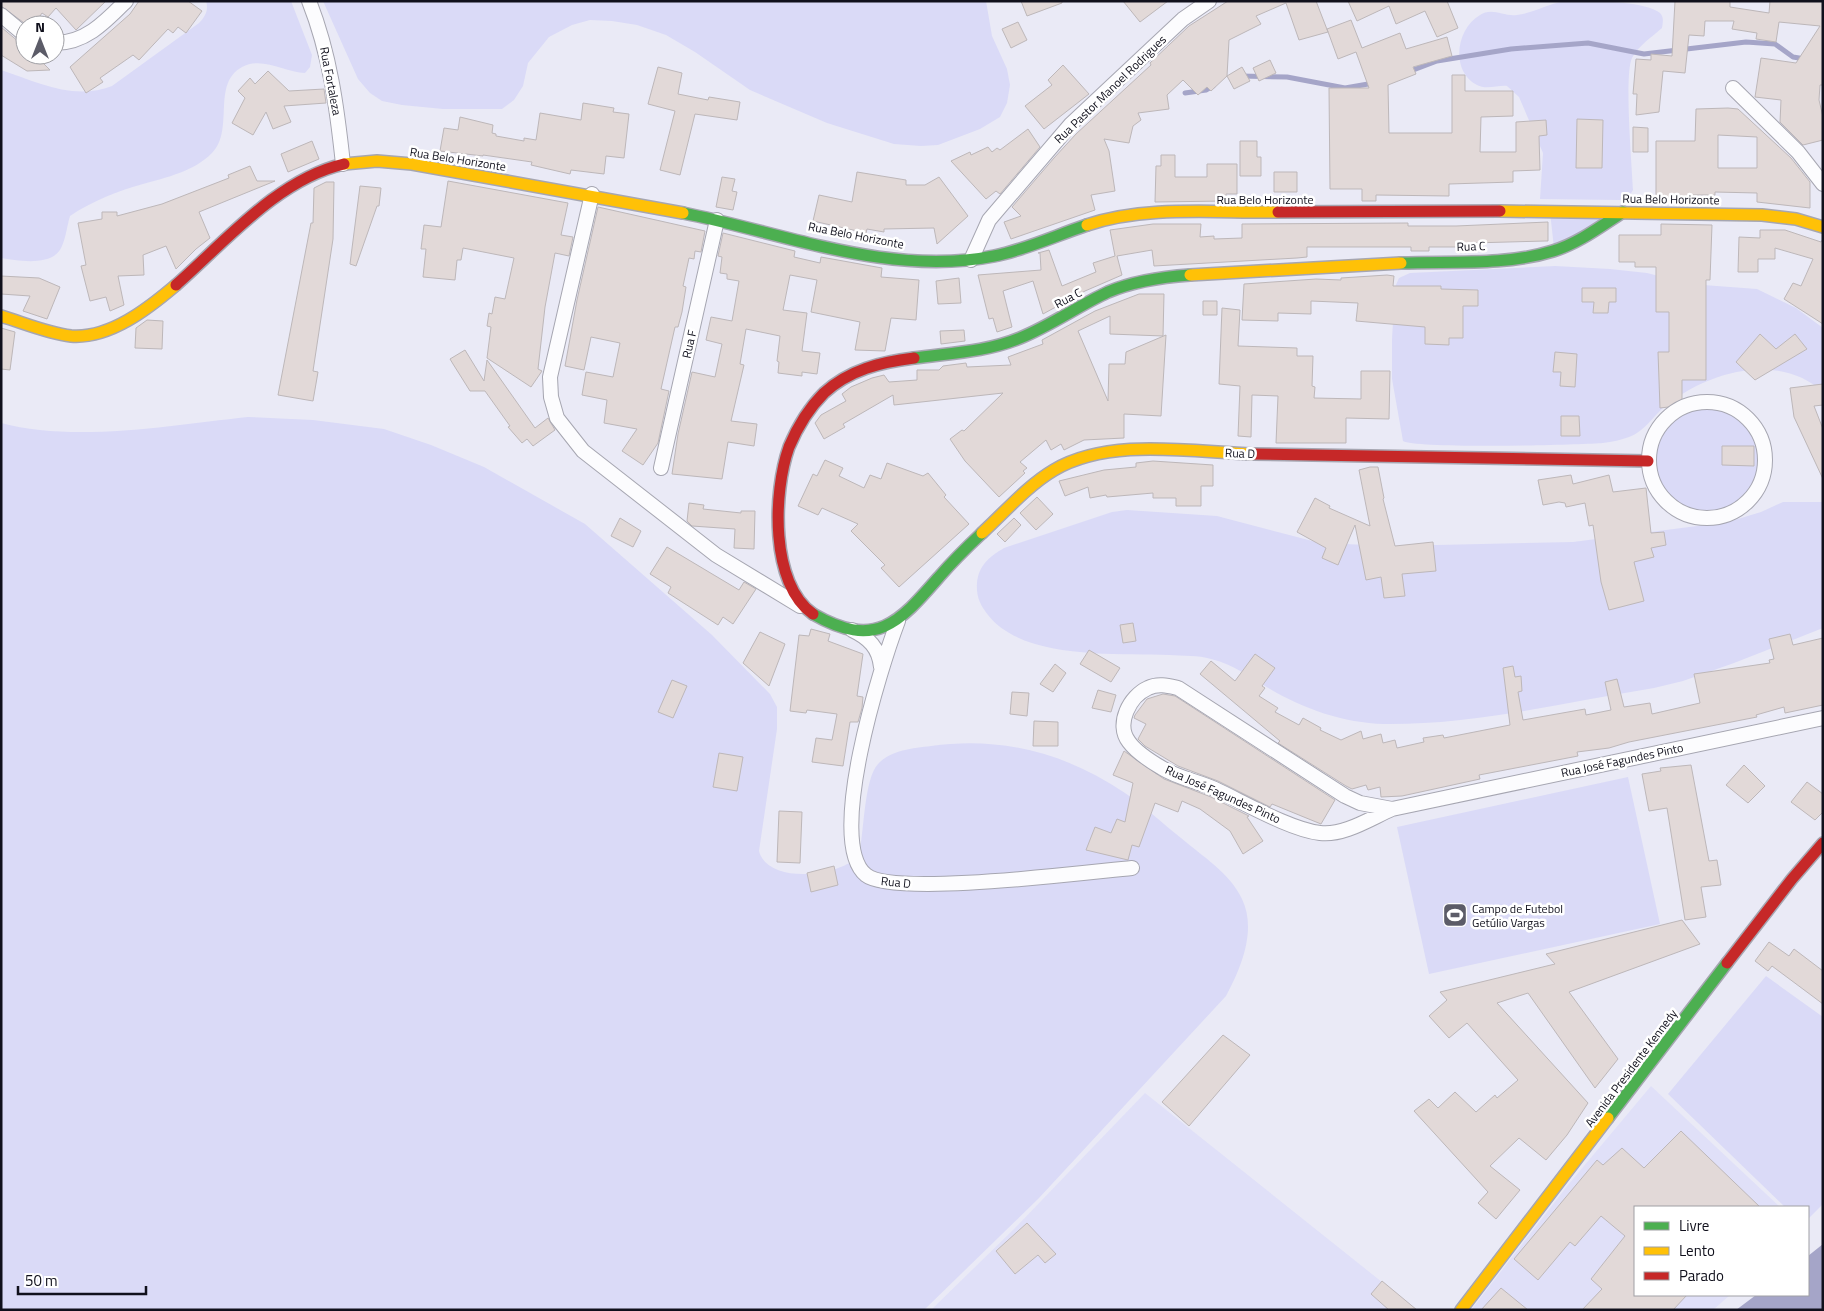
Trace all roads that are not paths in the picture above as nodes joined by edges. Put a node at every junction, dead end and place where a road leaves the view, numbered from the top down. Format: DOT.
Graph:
graph roads {
  1 [pos="126,1"];
  2 [pos="309,1"];
  3 [pos="1209,1"];
  4 [pos="1,15"];
  5 [pos="15,27"];
  6 [pos="65,42"];
  7 [pos="1733,88"];
  8 [pos="344,164"];
  9 [pos="1823,184"];
  10 [pos="592,194"];
  11 [pos="1623,212"];
  12 [pos="717,220"];
  13 [pos="1823,226"];
  14 [pos="971,260"];
  15 [pos="1,316"];
  16 [pos="1648,461"];
  17 [pos="661,468"];
  18 [pos="784,566"];
  19 [pos="749,576"];
  20 [pos="806,609"];
  21 [pos="898,621"];
  22 [pos="835,623"];
  23 [pos="881,667"];
  24 [pos="1823,718"];
  25 [pos="1392,809"];
  26 [pos="1823,843"];
  27 [pos="1132,868"];
  28 [pos="1461,1310"];
  1 -- 6 [label="street"];
  2 -- 8 [label="street, Rua Fortaleza"];
  3 -- 14 [label="street, Rua Pastor Manoel Rodrigues"];
  4 -- 5 [label="street"];
  7 -- 9 [label="street"];
  8 -- 10 [label="street, Rua Belo Horizonte"];
  8 -- 15 [label="street, Rua Belo Horizonte"];
  10 -- 12 [label="street, Rua Belo Horizonte"];
  10 -- 19 [label="street"];
  11 -- 13 [label="street, Rua Belo Horizonte"];
  11 -- 14 [label="street, Rua Belo Horizonte"];
  11 -- 18 [label="street, Rua C"];
  12 -- 14 [label="street, Rua Belo Horizonte"];
  12 -- 17 [label="street, Rua F"];
  16 -- 16 [label="street"];
  16 -- 21 [label="street, Rua D"];
  18 -- 19 [label="street"];
  18 -- 20 [label="street, Rua C"];
  19 -- 20 [label="street"];
  20 -- 22 [label="street"];
  21 -- 22 [label="street, Rua D"];
  21 -- 23 [label="street, Rua D"];
  22 -- 23 [label="street"];
  23 -- 27 [label="street, Rua D"];
  24 -- 25 [label="street, Rua José Fagundes Pinto"];
  25 -- 25 [label="street, Rua José Fagundes Pinto"];
  26 -- 28 [label="street, Avenida Presidente Kennedy"];
}
